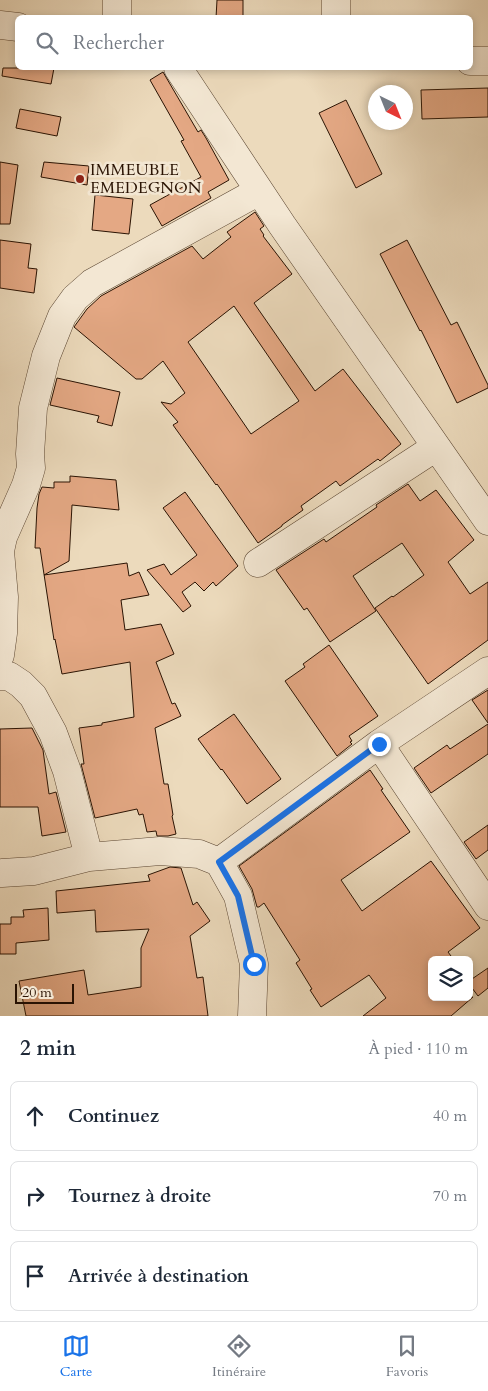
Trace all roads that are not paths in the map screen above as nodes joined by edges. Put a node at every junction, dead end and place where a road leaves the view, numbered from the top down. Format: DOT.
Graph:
graph roads {
  1 [pos="117,0"];
  2 [pos="336,0"];
  3 [pos="117,15"];
  4 [pos="336,15"];
  5 [pos="0,25"];
  6 [pos="15,27"];
  7 [pos="473,61"];
  8 [pos="488,61"];
  9 [pos="179,70"];
  10 [pos="259,191"];
  11 [pos="436,447"];
  12 [pos="488,522"];
  13 [pos="258,563"];
  14 [pos="0,655"];
  15 [pos="488,671"];
  16 [pos="0,676"];
  17 [pos="379,744"];
  18 [pos="89,857"];
  19 [pos="219,862"];
  20 [pos="2,873"];
  21 [pos="488,906"];
  22 [pos="252,1016"];
  1 -- 3 [label="street"];
  2 -- 4 [label="street"];
  5 -- 6 [label="street"];
  7 -- 8 [label="street"];
  9 -- 10 [label="street"];
  10 -- 11 [label="street"];
  10 -- 14 [label="street"];
  11 -- 12 [label="street"];
  11 -- 13 [label="street"];
  15 -- 17 [label="street"];
  16 -- 18 [label="street"];
  17 -- 19 [label="street"];
  17 -- 21 [label="street"];
  18 -- 19 [label="street"];
  18 -- 20 [label="street"];
  19 -- 22 [label="street"];
}
